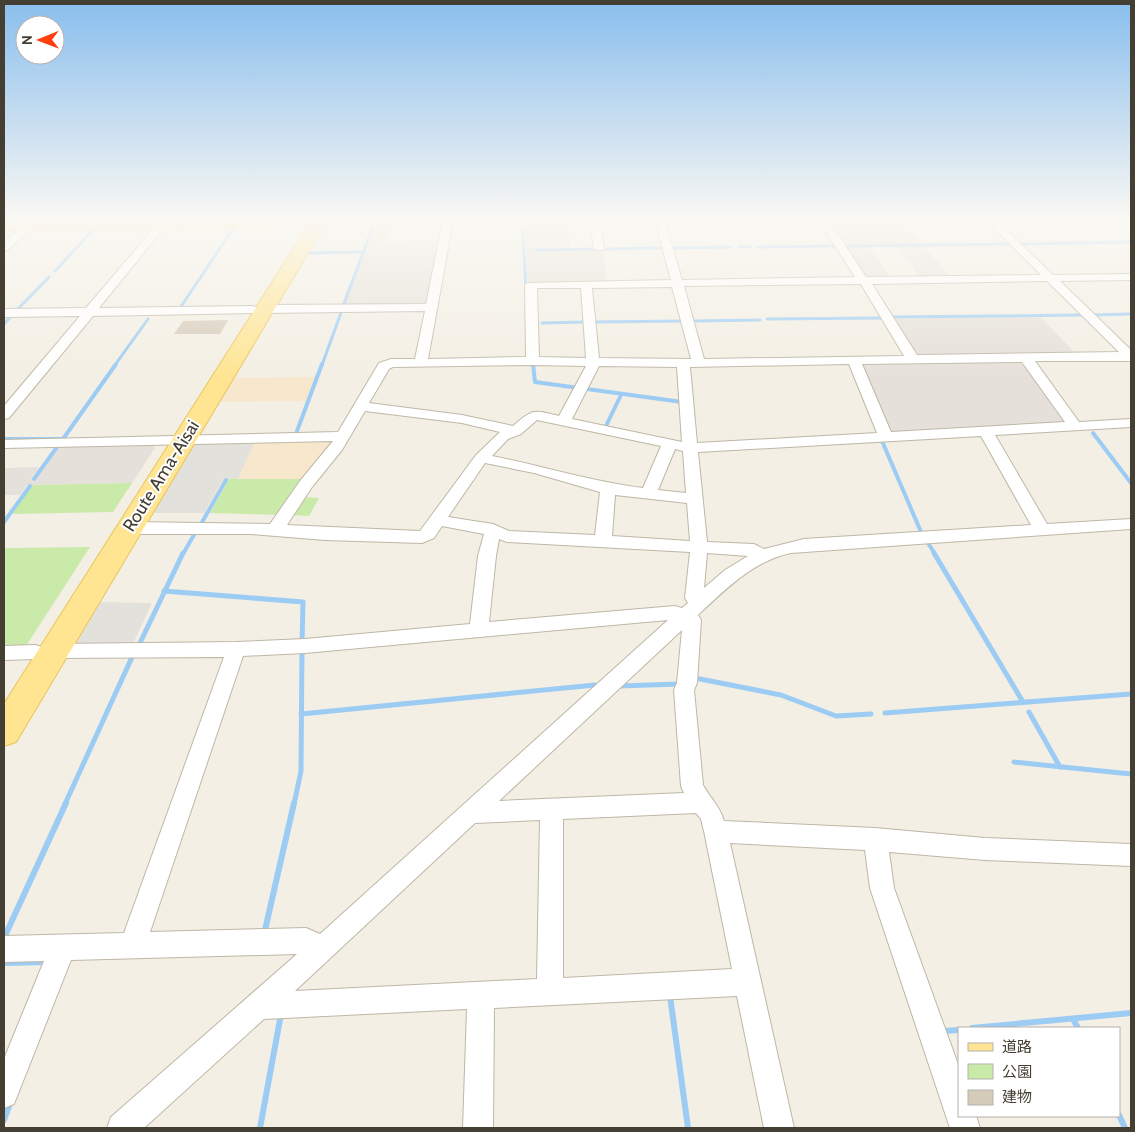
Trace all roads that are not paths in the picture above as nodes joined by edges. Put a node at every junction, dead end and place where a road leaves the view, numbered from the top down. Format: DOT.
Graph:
graph roads {
  1 [pos="121,274"];
  2 [pos="279,274"];
  3 [pos="283,274"];
  4 [pos="438,274"];
  5 [pos="676,274"];
  6 [pos="859,274"];
  7 [pos="1046,274"];
  8 [pos="1125,277"];
  9 [pos="1050,278"];
  10 [pos="863,280"];
  11 [pos="678,282"];
  12 [pos="586,284"];
  13 [pos="1131,287"];
  14 [pos="432,307"];
  15 [pos="259,309"];
  16 [pos="89,312"];
  17 [pos="4,313"];
  18 [pos="1131,357"];
  19 [pos="1026,358"];
  20 [pos="914,360"];
  21 [pos="533,361"];
  22 [pos="854,361"];
  23 [pos="421,362"];
  24 [pos="594,362"];
  25 [pos="683,363"];
  26 [pos="699,363"];
  27 [pos="361,406"];
  28 [pos="4,415"];
  29 [pos="564,421"];
  30 [pos="1131,423"];
  31 [pos="1075,426"];
  32 [pos="516,431"];
  33 [pos="985,431"];
  34 [pos="343,436"];
  35 [pos="886,437"];
  36 [pos="177,439"];
  37 [pos="4,444"];
  38 [pos="670,444"];
  39 [pos="690,448"];
  40 [pos="481,458"];
  41 [pos="608,489"];
  42 [pos="649,493"];
  43 [pos="694,499"];
  44 [pos="437,520"];
  45 [pos="1131,524"];
  46 [pos="129,528"];
  47 [pos="276,530"];
  48 [pos="493,530"];
  49 [pos="1042,530"];
  50 [pos="603,541"];
  51 [pos="699,546"];
  52 [pos="761,556"];
  53 [pos="691,610"];
  54 [pos="479,630"];
  55 [pos="236,649"];
  56 [pos="44,652"];
  57 [pos="4,653"];
  58 [pos="4,702"];
  59 [pos="4,732"];
  60 [pos="701,803"];
  61 [pos="552,809"];
  62 [pos="470,812"];
  63 [pos="716,831"];
  64 [pos="875,839"];
  65 [pos="1131,855"];
  66 [pos="132,947"];
  67 [pos="323,948"];
  68 [pos="4,949"];
  69 [pos="62,949"];
  70 [pos="748,982"];
  71 [pos="550,991"];
  72 [pos="482,995"];
  73 [pos="259,1006"];
  74 [pos="4,1094"];
  75 [pos="958,1106"];
  76 [pos="122,1128"];
  77 [pos="478,1128"];
  78 [pos="779,1128"];
  1 -- 16 [label="street"];
  2 -- 15 [label="main road, Route Ama-Aisai"];
  3 -- 15 [label="main road, Route Ama-Aisai"];
  4 -- 14 [label="street"];
  5 -- 11 [label="street"];
  6 -- 10 [label="street"];
  7 -- 9 [label="street"];
  8 -- 9 [label="street"];
  8 -- 13 [label="street"];
  9 -- 10 [label="street"];
  9 -- 18 [label="street"];
  10 -- 11 [label="street"];
  10 -- 20 [label="street"];
  11 -- 12 [label="street"];
  11 -- 26 [label="street"];
  12 -- 21 [label="street"];
  12 -- 24 [label="street"];
  14 -- 15 [label="street"];
  14 -- 23 [label="street"];
  15 -- 16 [label="street"];
  15 -- 36 [label="main road, Route Ama-Aisai"];
  16 -- 17 [label="street"];
  16 -- 28 [label="street"];
  18 -- 19 [label="street"];
  19 -- 20 [label="street"];
  19 -- 31 [label="street"];
  20 -- 22 [label="street"];
  21 -- 23 [label="street"];
  21 -- 24 [label="street"];
  22 -- 26 [label="street"];
  22 -- 35 [label="street"];
  23 -- 27 [label="street"];
  24 -- 25 [label="street"];
  24 -- 29 [label="street"];
  25 -- 26 [label="street"];
  25 -- 39 [label="street"];
  27 -- 32 [label="street"];
  27 -- 34 [label="street"];
  29 -- 32 [label="street"];
  29 -- 38 [label="street"];
  30 -- 31 [label="street"];
  31 -- 33 [label="street"];
  32 -- 40 [label="street"];
  33 -- 35 [label="street"];
  33 -- 49 [label="street"];
  34 -- 36 [label="street"];
  34 -- 47 [label="street"];
  35 -- 39 [label="street"];
  36 -- 37 [label="street"];
  36 -- 46 [label="main road, Route Ama-Aisai"];
  36 -- 56 [label="main road, Route Ama-Aisai"];
  38 -- 39 [label="street"];
  38 -- 42 [label="street"];
  39 -- 43 [label="street"];
  40 -- 41 [label="street"];
  40 -- 44 [label="street"];
  41 -- 42 [label="street"];
  41 -- 50 [label="street"];
  42 -- 43 [label="street"];
  43 -- 51 [label="street"];
  44 -- 47 [label="street"];
  44 -- 48 [label="street"];
  45 -- 49 [label="street"];
  46 -- 47 [label="street"];
  46 -- 56 [label="main road, Route Ama-Aisai"];
  48 -- 50 [label="street"];
  48 -- 54 [label="street"];
  49 -- 52 [label="street"];
  50 -- 51 [label="street"];
  51 -- 52 [label="street"];
  51 -- 53 [label="street"];
  52 -- 53 [label="street"];
  53 -- 54 [label="street"];
  53 -- 60 [label="street"];
  53 -- 62 [label="street"];
  54 -- 55 [label="street"];
  55 -- 56 [label="street"];
  55 -- 66 [label="street"];
  56 -- 57 [label="street"];
  56 -- 58 [label="main road, Route Ama-Aisai"];
  56 -- 59 [label="main road, Route Ama-Aisai"];
  60 -- 61 [label="street"];
  60 -- 63 [label="street"];
  61 -- 62 [label="street"];
  61 -- 71 [label="street"];
  62 -- 67 [label="street"];
  63 -- 64 [label="street"];
  63 -- 70 [label="street"];
  64 -- 65 [label="street"];
  64 -- 75 [label="street"];
  66 -- 67 [label="street"];
  66 -- 69 [label="street"];
  67 -- 73 [label="street"];
  68 -- 69 [label="street"];
  69 -- 74 [label="street"];
  70 -- 71 [label="street"];
  70 -- 78 [label="street"];
  71 -- 72 [label="street"];
  72 -- 73 [label="street"];
  72 -- 77 [label="street"];
  73 -- 76 [label="street"];
}
